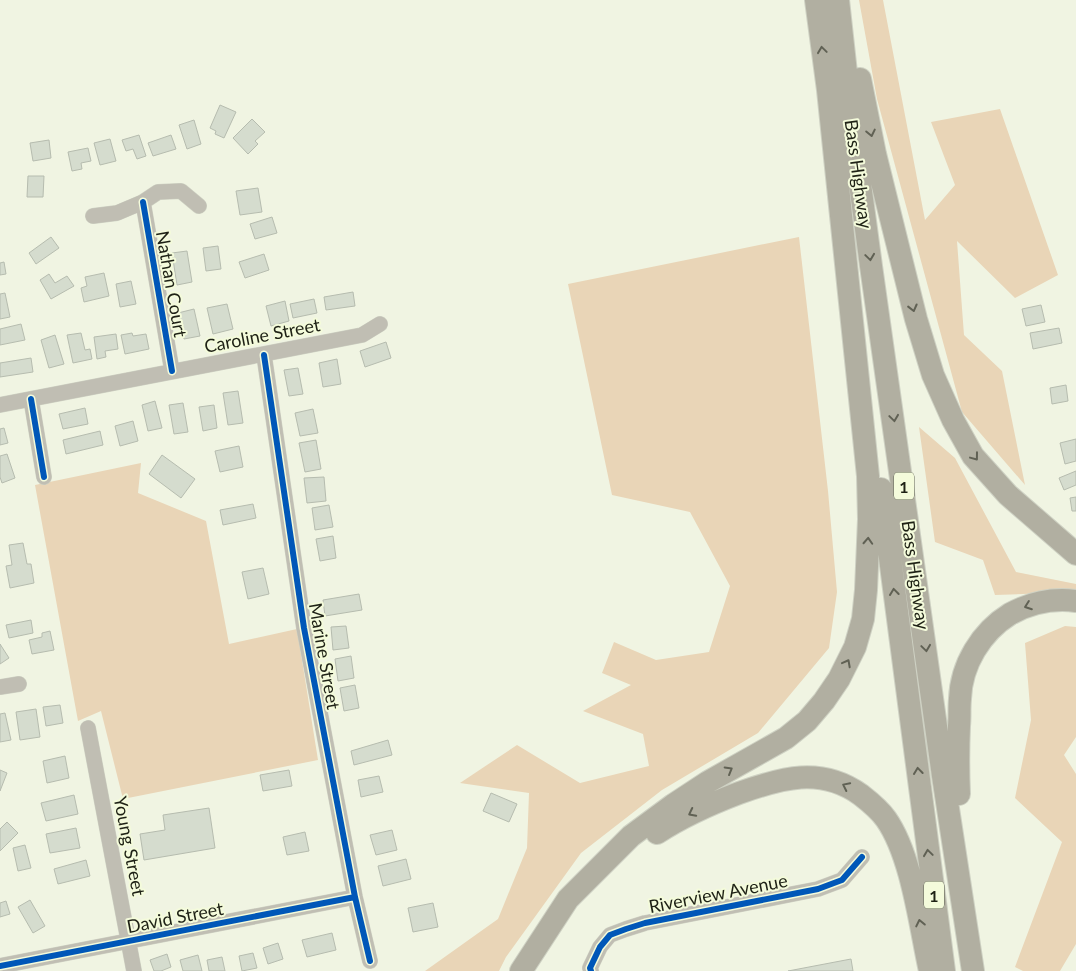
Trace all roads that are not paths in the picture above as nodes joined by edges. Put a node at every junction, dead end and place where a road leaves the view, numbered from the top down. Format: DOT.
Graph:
graph roads {
  1 [pos="816,0"];
  2 [pos="838,0"];
  3 [pos="842,0"];
  4 [pos="828,90"];
  5 [pos="143,202"];
  6 [pos="199,206"];
  7 [pos="93,216"];
  8 [pos="380,324"];
  9 [pos="264,355"];
  10 [pos="172,370"];
  11 [pos="31,399"];
  12 [pos="0,405"];
  13 [pos="44,477"];
  14 [pos="1076,554"];
  15 [pos="1076,601"];
  16 [pos="20,684"];
  17 [pos="0,688"];
  18 [pos="88,728"];
  19 [pos="862,857"];
  20 [pos="356,897"];
  21 [pos="967,926"];
  22 [pos="129,942"];
  23 [pos="370,961"];
  24 [pos="0,966"];
  25 [pos="134,971"];
  26 [pos="521,971"];
  27 [pos="591,971"];
  28 [pos="930,971"];
  29 [pos="944,971"];
  30 [pos="973,971"];
  4 -- 1 [label="highway, Bass Highway / 1, one-way"];
  2 -- 21 [label="highway, Bass Highway / 1, one-way"];
  3 -- 14 [label="highway, one-way"];
  26 -- 4 [label="highway, one-way"];
  29 -- 4 [label="highway, Bass Highway / 1, one-way"];
  5 -- 6 [label="street"];
  5 -- 7 [label="street"];
  5 -- 10 [label="street, Nathan Court"];
  8 -- 9 [label="street, Caroline Street"];
  9 -- 10 [label="street, Caroline Street"];
  9 -- 20 [label="street, Marine Street"];
  10 -- 11 [label="street, Caroline Street"];
  11 -- 12 [label="street, Caroline Street"];
  11 -- 13 [label="street"];
  15 -- 21 [label="highway, one-way"];
  16 -- 17 [label="street"];
  18 -- 22 [label="street, Young Street"];
  19 -- 27 [label="street, Riverview Avenue"];
  20 -- 22 [label="street, David Street"];
  20 -- 23 [label="street, Marine Street"];
  21 -- 30 [label="highway, Bass Highway / 1"];
  22 -- 24 [label="street, David Street"];
  22 -- 25 [label="street, Young Street"];
  28 -- 26 [label="highway, one-way"];
}
